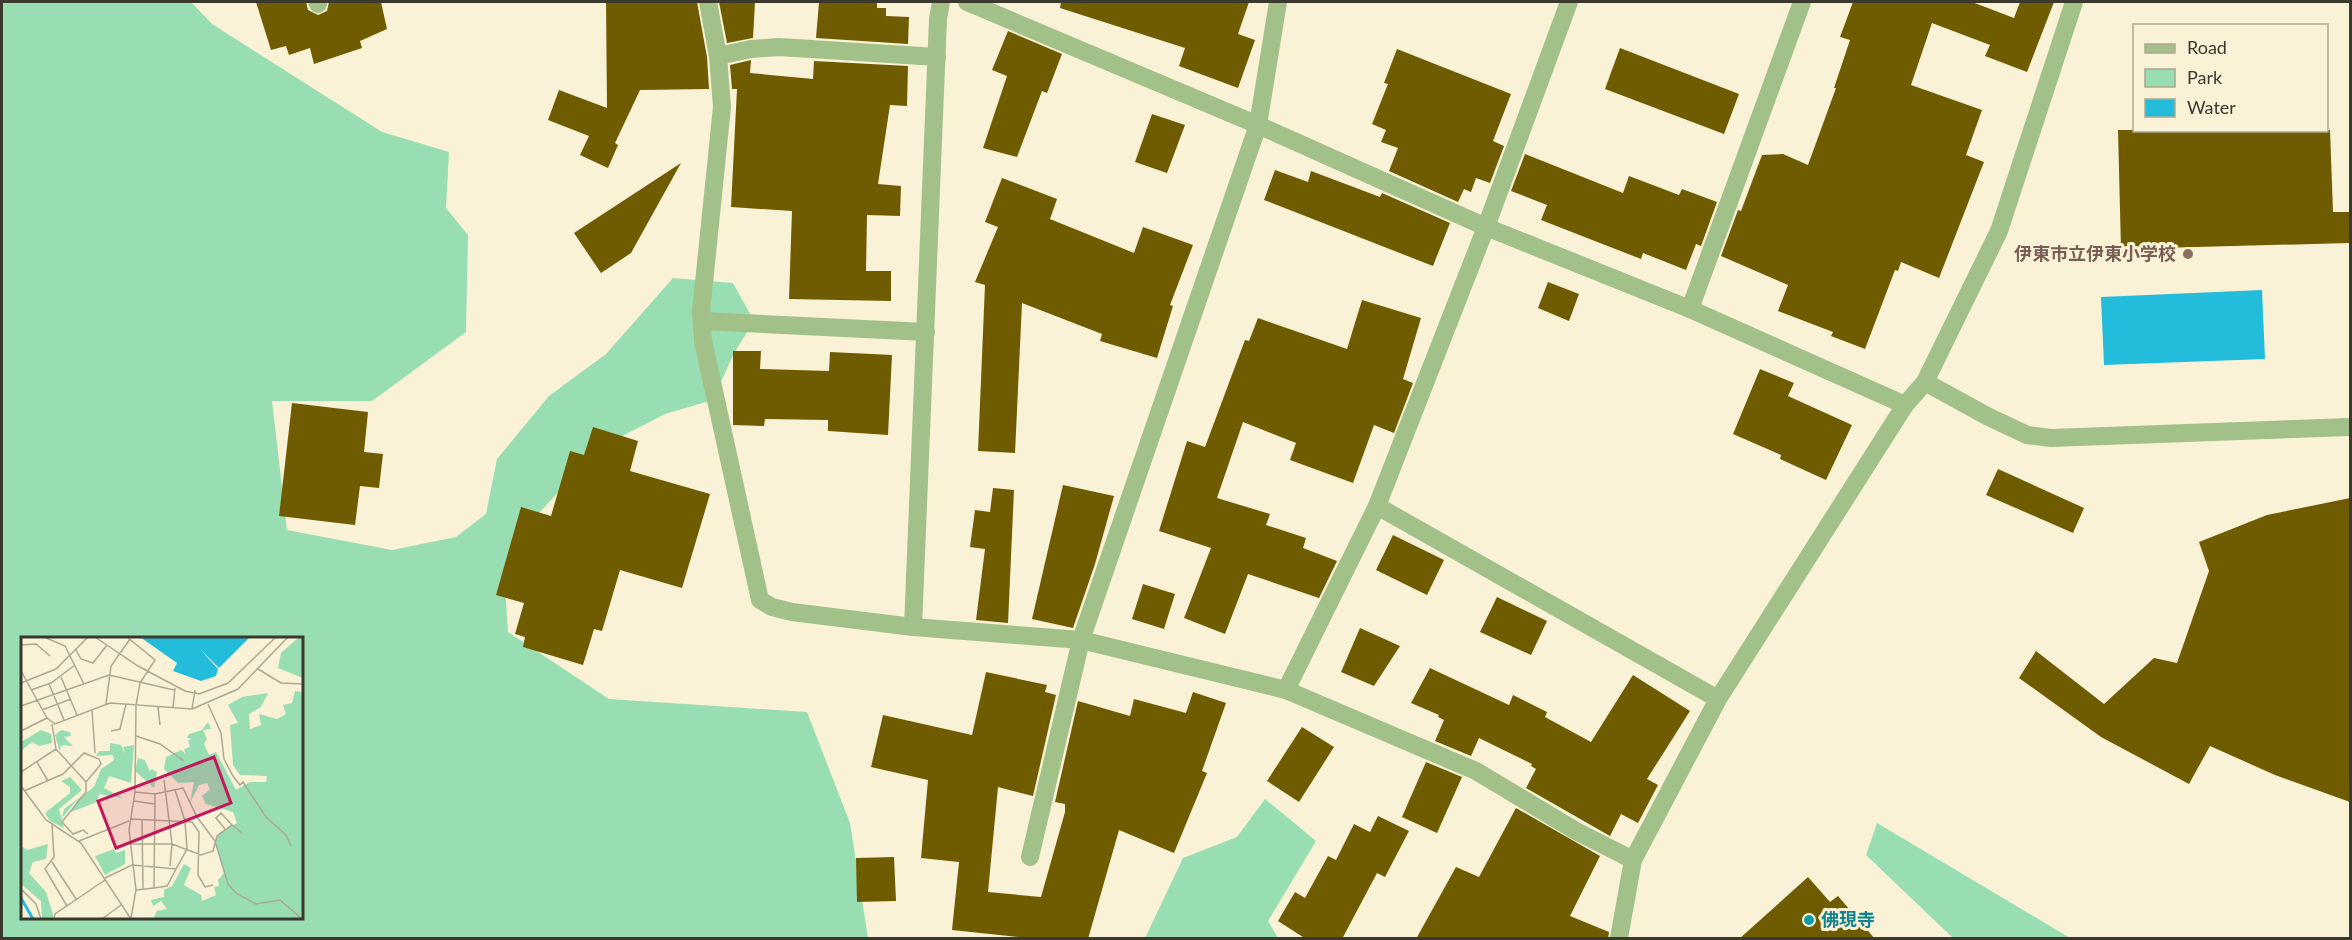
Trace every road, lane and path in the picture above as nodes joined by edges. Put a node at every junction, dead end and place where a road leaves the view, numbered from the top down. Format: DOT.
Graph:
graph roads {
  1 [pos="708,2"];
  2 [pos="941,2"];
  3 [pos="967,2"];
  4 [pos="1278,2"];
  5 [pos="1569,2"];
  6 [pos="1803,2"];
  7 [pos="2074,2"];
  8 [pos="718,56"];
  9 [pos="937,57"];
  10 [pos="1258,125"];
  11 [pos="1486,227"];
  12 [pos="1690,309"];
  13 [pos="702,321"];
  14 [pos="926,332"];
  15 [pos="1924,382"];
  16 [pos="1905,405"];
  17 [pos="2350,427"];
  18 [pos="1377,506"];
  19 [pos="913,627"];
  20 [pos="1081,640"];
  21 [pos="1286,690"];
  22 [pos="1718,699"];
  23 [pos="1030,857"];
  24 [pos="1633,860"];
  25 [pos="1619,939"];
  1 -- 8 [label="street"];
  2 -- 9 [label="street"];
  3 -- 10 [label="street"];
  4 -- 10 [label="street"];
  5 -- 11 [label="street"];
  6 -- 12 [label="street"];
  7 -- 15 [label="street"];
  8 -- 9 [label="street"];
  8 -- 13 [label="street"];
  9 -- 14 [label="street"];
  10 -- 11 [label="street"];
  10 -- 20 [label="street"];
  11 -- 12 [label="street"];
  11 -- 18 [label="street"];
  12 -- 16 [label="street"];
  13 -- 14 [label="street"];
  13 -- 19 [label="street"];
  14 -- 19 [label="street"];
  15 -- 16 [label="street"];
  15 -- 17 [label="street"];
  16 -- 22 [label="street"];
  18 -- 21 [label="street"];
  18 -- 22 [label="street"];
  19 -- 20 [label="street"];
  20 -- 21 [label="street"];
  20 -- 23 [label="street"];
  21 -- 24 [label="street"];
  22 -- 24 [label="street"];
  24 -- 25 [label="street"];
}
